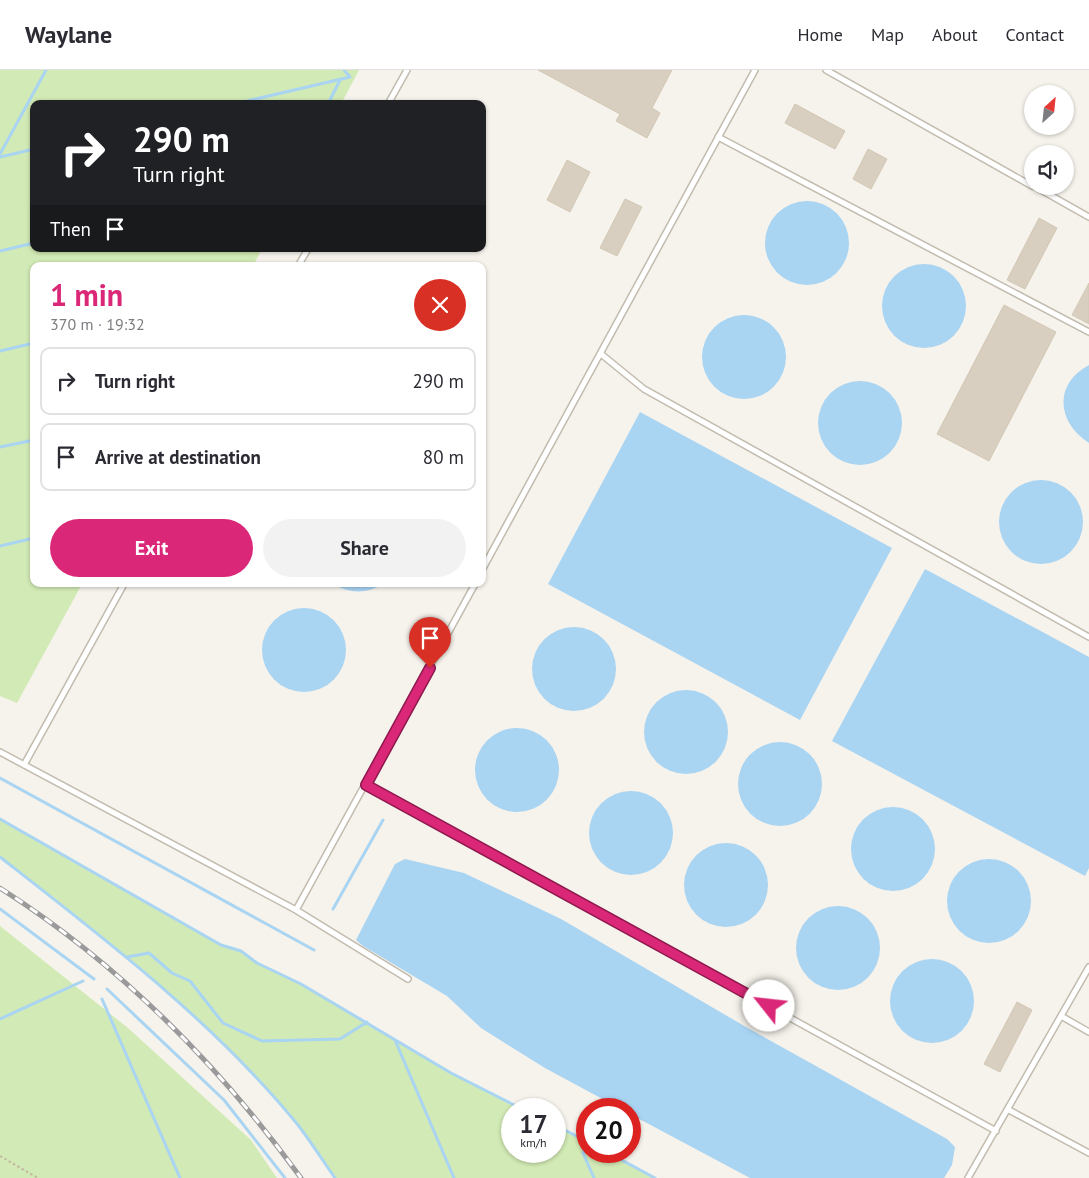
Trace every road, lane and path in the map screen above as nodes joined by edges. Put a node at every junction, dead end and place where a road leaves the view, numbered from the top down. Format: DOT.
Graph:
graph roads {
  1 [pos="406,70"];
  2 [pos="755,70"];
  3 [pos="826,70"];
  4 [pos="390,100"];
  5 [pos="718,138"];
  6 [pos="1024,181"];
  7 [pos="1049,195"];
  8 [pos="1089,217"];
  9 [pos="1089,332"];
  10 [pos="600,354"];
  11 [pos="486,563"];
  12 [pos="122,587"];
  13 [pos="473,587"];
  14 [pos="1089,637"];
  15 [pos="0,752"];
  16 [pos="24,765"];
  17 [pos="366,785"];
  18 [pos="296,910"];
  19 [pos="1089,967"];
  20 [pos="408,979"];
  21 [pos="1061,1016"];
  22 [pos="1089,1032"];
  23 [pos="1009,1110"];
  24 [pos="996,1131"];
  25 [pos="1089,1153"];
  26 [pos="0,1156"];
  27 [pos="38,1178"];
  28 [pos="968,1178"];
  1 -- 4 [label="lane"];
  2 -- 5 [label="lane"];
  3 -- 6 [label="lane"];
  5 -- 9 [label="lane"];
  5 -- 10 [label="lane"];
  7 -- 8 [label="lane"];
  10 -- 11 [label="lane"];
  10 -- 14 [label="lane"];
  12 -- 16 [label="lane"];
  13 -- 17 [label="lane"];
  15 -- 16 [label="lane"];
  16 -- 18 [label="lane"];
  17 -- 18 [label="lane"];
  17 -- 24 [label="lane"];
  18 -- 20 [label="lane"];
  19 -- 21 [label="lane"];
  21 -- 22 [label="lane"];
  21 -- 23 [label="lane"];
  23 -- 24 [label="lane"];
  23 -- 25 [label="lane"];
  24 -- 28 [label="lane"];
  26 -- 27 [label="path"];
}
